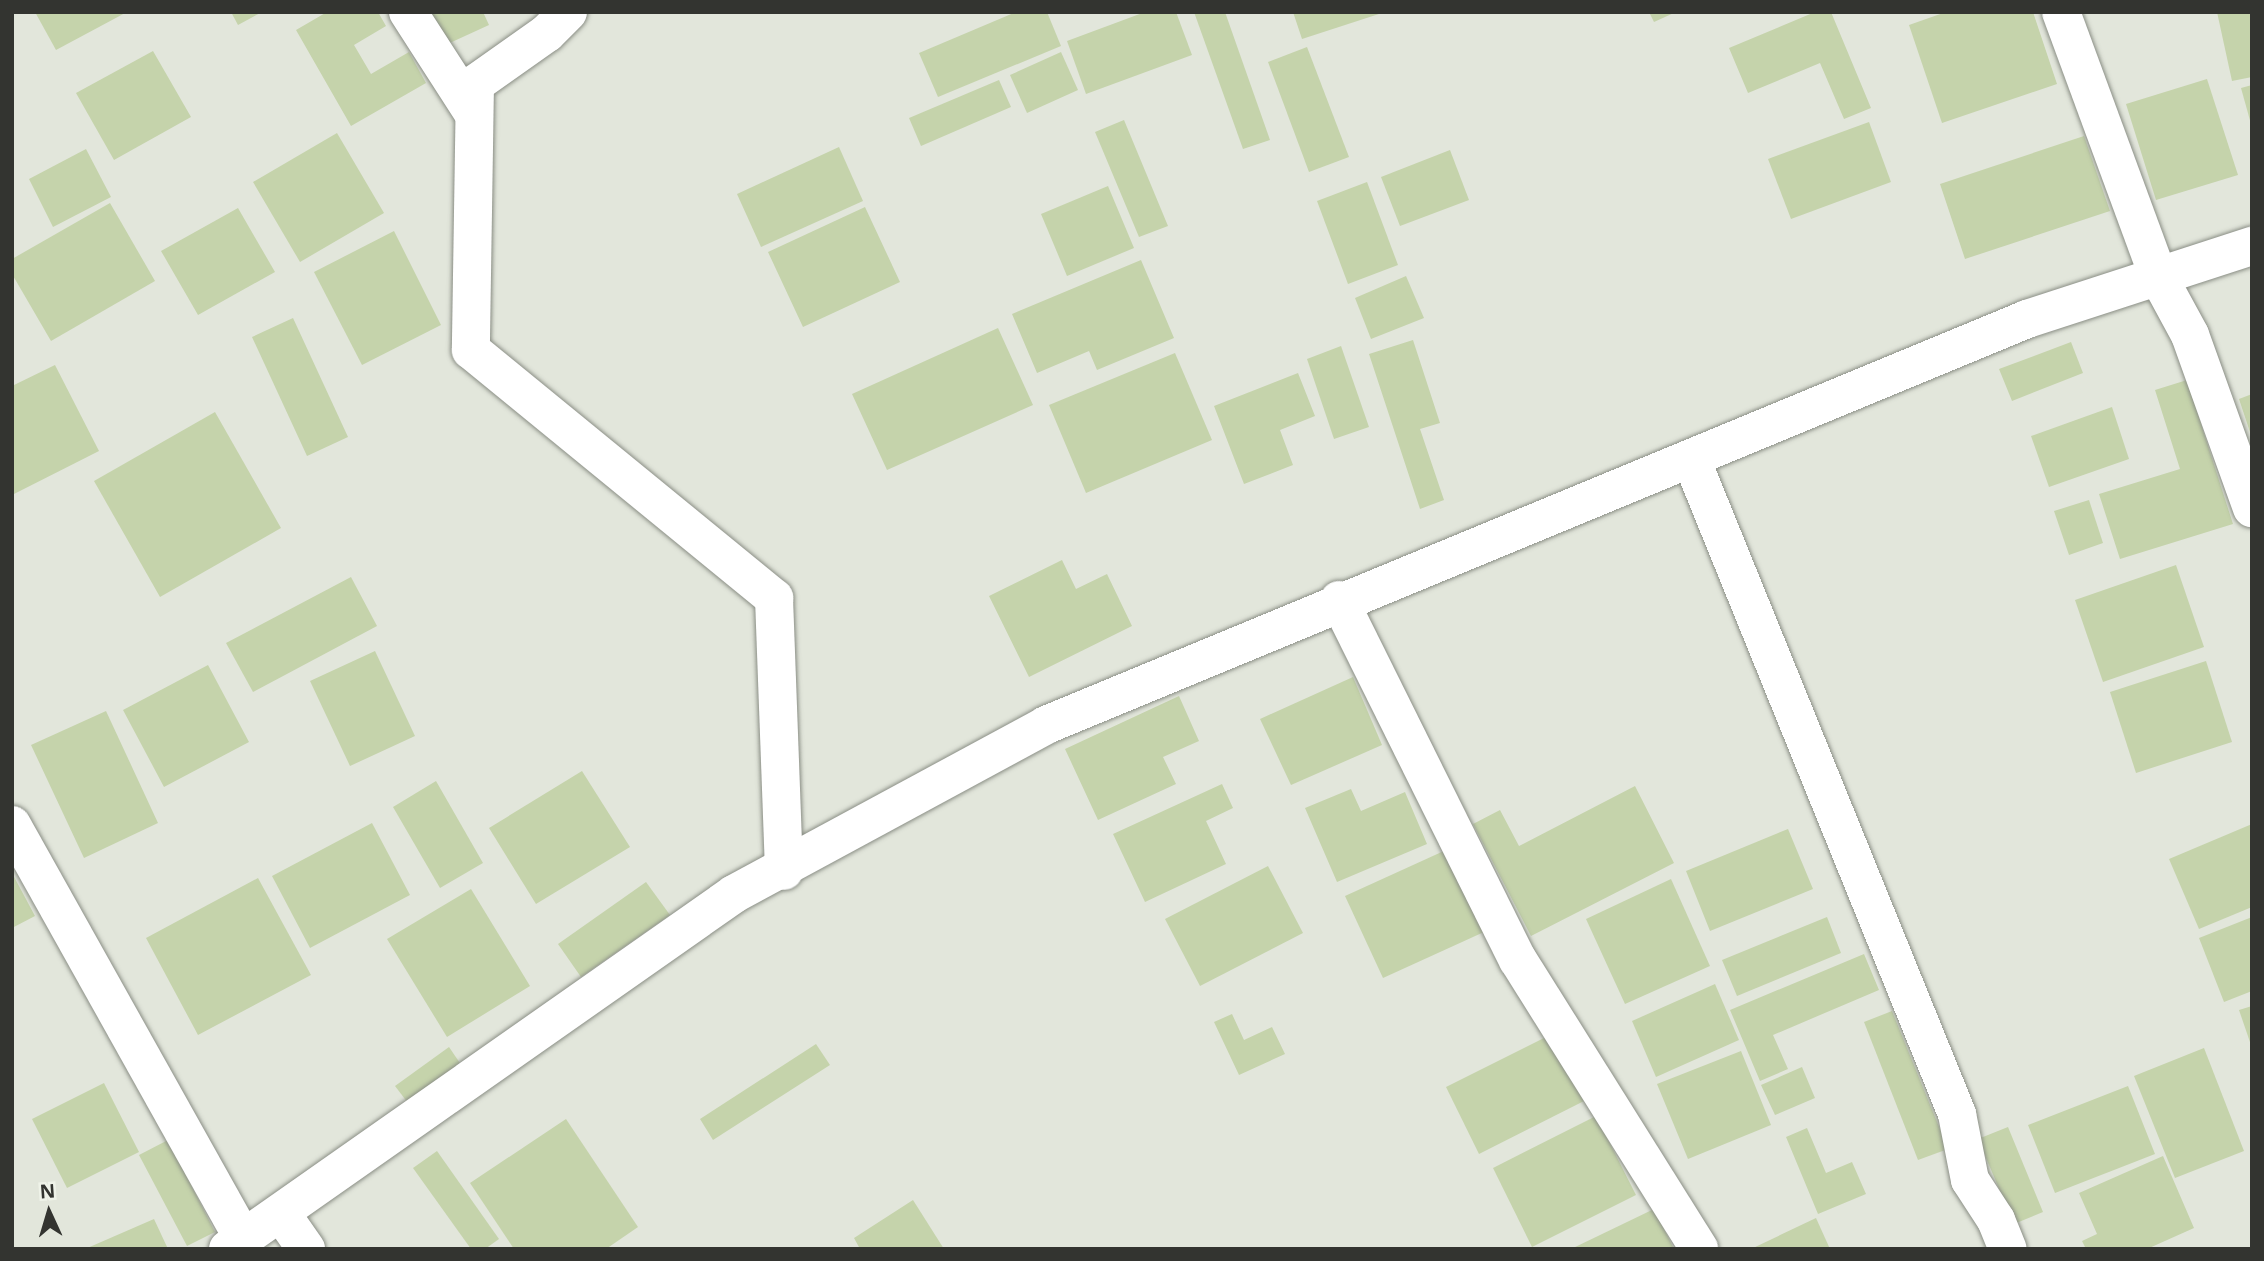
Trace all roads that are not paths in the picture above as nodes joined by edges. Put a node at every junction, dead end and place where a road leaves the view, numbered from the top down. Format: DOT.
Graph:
graph roads {
  1 [pos="408,12"];
  2 [pos="568,12"];
  3 [pos="2061,12"];
  4 [pos="474,113"];
  5 [pos="2252,246"];
  6 [pos="2158,276"];
  7 [pos="1692,461"];
  8 [pos="2252,508"];
  9 [pos="1339,600"];
  10 [pos="12,825"];
  11 [pos="784,871"];
  12 [pos="281,1213"];
  13 [pos="236,1243"];
  14 [pos="306,1249"];
  15 [pos="1699,1249"];
  16 [pos="2008,1249"];
  1 -- 4 [label="street"];
  2 -- 4 [label="street"];
  3 -- 6 [label="street"];
  4 -- 11 [label="street"];
  5 -- 6 [label="street"];
  6 -- 7 [label="street"];
  6 -- 8 [label="street"];
  7 -- 9 [label="street"];
  7 -- 16 [label="street"];
  9 -- 11 [label="street"];
  9 -- 15 [label="street"];
  10 -- 13 [label="street"];
  11 -- 12 [label="street"];
  12 -- 13 [label="street"];
  12 -- 14 [label="street"];
}
